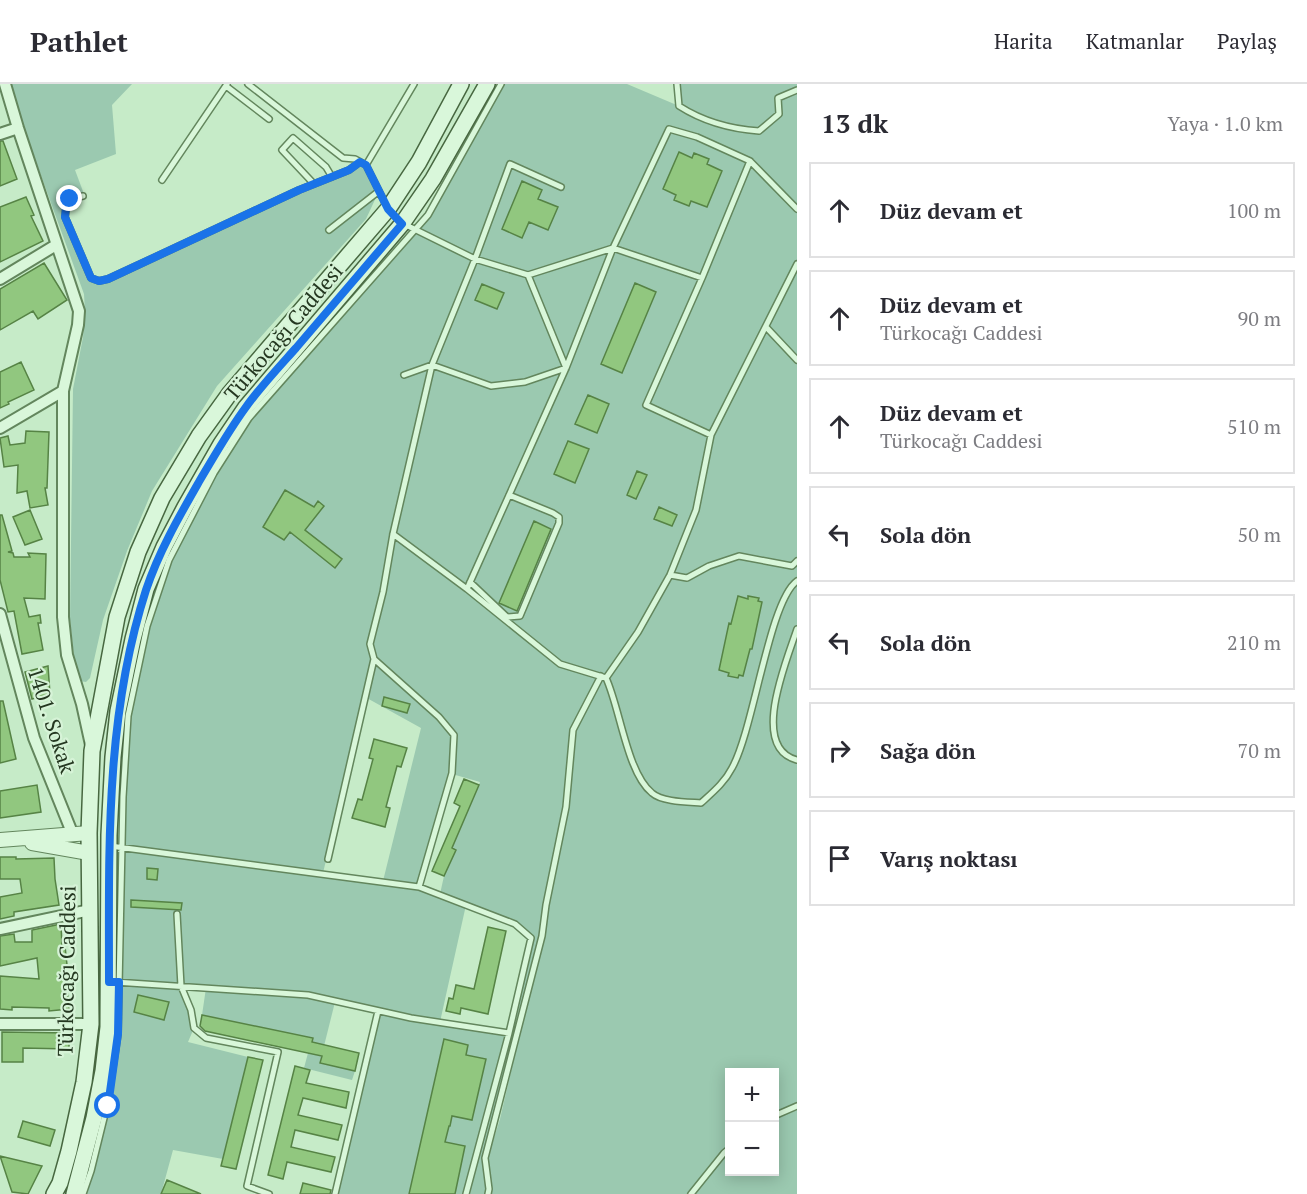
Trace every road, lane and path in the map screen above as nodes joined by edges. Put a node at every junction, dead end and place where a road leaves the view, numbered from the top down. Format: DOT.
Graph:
graph roads {
  1 [pos="5,84"];
  2 [pos="248,84"];
  3 [pos="414,84"];
  4 [pos="461,84"];
  5 [pos="487,84"];
  6 [pos="501,84"];
  7 [pos="677,84"];
  8 [pos="227,85"];
  9 [pos="797,90"];
  10 [pos="269,119"];
  11 [pos="18,128"];
  12 [pos="0,134"];
  13 [pos="750,161"];
  14 [pos="360,162"];
  15 [pos="332,177"];
  16 [pos="162,180"];
  17 [pos="314,184"];
  18 [pos="561,187"];
  19 [pos="379,191"];
  20 [pos="82,196"];
  21 [pos="388,209"];
  22 [pos="797,209"];
  23 [pos="409,227"];
  24 [pos="329,230"];
  25 [pos="56,245"];
  26 [pos="613,248"];
  27 [pos="475,259"];
  28 [pos="797,264"];
  29 [pos="528,274"];
  30 [pos="702,278"];
  31 [pos="0,279"];
  32 [pos="766,327"];
  33 [pos="797,360"];
  34 [pos="432,365"];
  35 [pos="566,368"];
  36 [pos="404,375"];
  37 [pos="63,391"];
  38 [pos="0,428"];
  39 [pos="711,435"];
  40 [pos="509,495"];
  41 [pos="393,534"];
  42 [pos="797,561"];
  43 [pos="670,575"];
  44 [pos="797,581"];
  45 [pos="469,586"];
  46 [pos="0,614"];
  47 [pos="797,629"];
  48 [pos="374,659"];
  49 [pos="604,677"];
  50 [pos="92,751"];
  51 [pos="797,760"];
  52 [pos="89,832"];
  53 [pos="73,835"];
  54 [pos="6,840"];
  55 [pos="112,845"];
  56 [pos="90,853"];
  57 [pos="328,859"];
  58 [pos="419,887"];
  59 [pos="90,910"];
  60 [pos="177,914"];
  61 [pos="0,929"];
  62 [pos="114,982"];
  63 [pos="181,986"];
  64 [pos="378,1011"];
  65 [pos="0,1024"];
  66 [pos="91,1024"];
  67 [pos="509,1033"];
  68 [pos="797,1106"];
  69 [pos="779,1114"];
  70 [pos="725,1152"];
  71 [pos="54,1194"];
  72 [pos="74,1194"];
  73 [pos="83,1194"];
  74 [pos="269,1194"];
  75 [pos="335,1194"];
  76 [pos="466,1194"];
  77 [pos="488,1194"];
  78 [pos="691,1194"];
  1 -- 11 [label="street"];
  2 -- 14 [label="lane"];
  3 -- 14 [label="lane"];
  4 -- 21 [label="main road, Türkocağı Caddesi"];
  5 -- 23 [label="main road, Türkocağı Caddesi"];
  6 -- 23 [label="lane"];
  7 -- 9 [label="lane"];
  8 -- 10 [label="lane"];
  8 -- 16 [label="lane"];
  11 -- 12 [label="street"];
  11 -- 25 [label="street"];
  13 -- 22 [label="lane"];
  13 -- 26 [label="lane"];
  13 -- 30 [label="lane"];
  14 -- 15 [label="lane"];
  14 -- 19 [label="lane"];
  15 -- 17 [label="lane"];
  15 -- 17 [label="lane"];
  17 -- 20 [label="lane"];
  18 -- 27 [label="lane"];
  19 -- 21 [label="lane"];
  19 -- 24 [label="lane"];
  21 -- 23 [label="main road"];
  21 -- 50 [label="main road, Türkocağı Caddesi"];
  23 -- 27 [label="lane"];
  23 -- 55 [label="main road, Türkocağı Caddesi"];
  25 -- 31 [label="street"];
  25 -- 37 [label="street"];
  26 -- 29 [label="lane"];
  26 -- 30 [label="lane"];
  26 -- 35 [label="lane"];
  27 -- 29 [label="lane"];
  27 -- 34 [label="lane"];
  28 -- 32 [label="lane"];
  29 -- 35 [label="lane"];
  30 -- 39 [label="lane"];
  32 -- 33 [label="lane"];
  32 -- 39 [label="lane"];
  34 -- 35 [label="lane"];
  34 -- 36 [label="lane"];
  34 -- 41 [label="lane"];
  35 -- 40 [label="lane"];
  37 -- 38 [label="street"];
  37 -- 50 [label="street"];
  39 -- 43 [label="lane"];
  40 -- 45 [label="lane"];
  40 -- 45 [label="lane"];
  41 -- 45 [label="lane"];
  41 -- 48 [label="lane"];
  42 -- 43 [label="lane"];
  43 -- 49 [label="lane"];
  44 -- 49 [label="lane"];
  45 -- 49 [label="lane"];
  46 -- 53 [label="street, 1401. Sokak"];
  47 -- 51 [label="lane"];
  48 -- 57 [label="lane"];
  48 -- 58 [label="lane"];
  49 -- 77 [label="lane"];
  50 -- 52 [label="main road, Türkocağı Caddesi"];
  52 -- 53 [label="street"];
  52 -- 55 [label="main road"];
  52 -- 56 [label="main road, Türkocağı Caddesi"];
  53 -- 54 [label="street"];
  54 -- 56 [label="street"];
  55 -- 56 [label="main road"];
  55 -- 58 [label="lane"];
  55 -- 62 [label="main road, Türkocağı Caddesi"];
  56 -- 59 [label="main road, Türkocağı Caddesi"];
  58 -- 67 [label="lane"];
  59 -- 61 [label="street"];
  59 -- 66 [label="main road, Türkocağı Caddesi"];
  60 -- 63 [label="lane"];
  62 -- 63 [label="lane"];
  62 -- 72 [label="main road, Türkocağı Caddesi"];
  62 -- 73 [label="lane"];
  63 -- 64 [label="lane"];
  63 -- 74 [label="lane"];
  64 -- 67 [label="lane"];
  64 -- 75 [label="lane"];
  65 -- 66 [label="street"];
  66 -- 71 [label="main road, Türkocağı Caddesi"];
  67 -- 76 [label="lane"];
  68 -- 69 [label="lane"];
  70 -- 78 [label="lane"];
}
